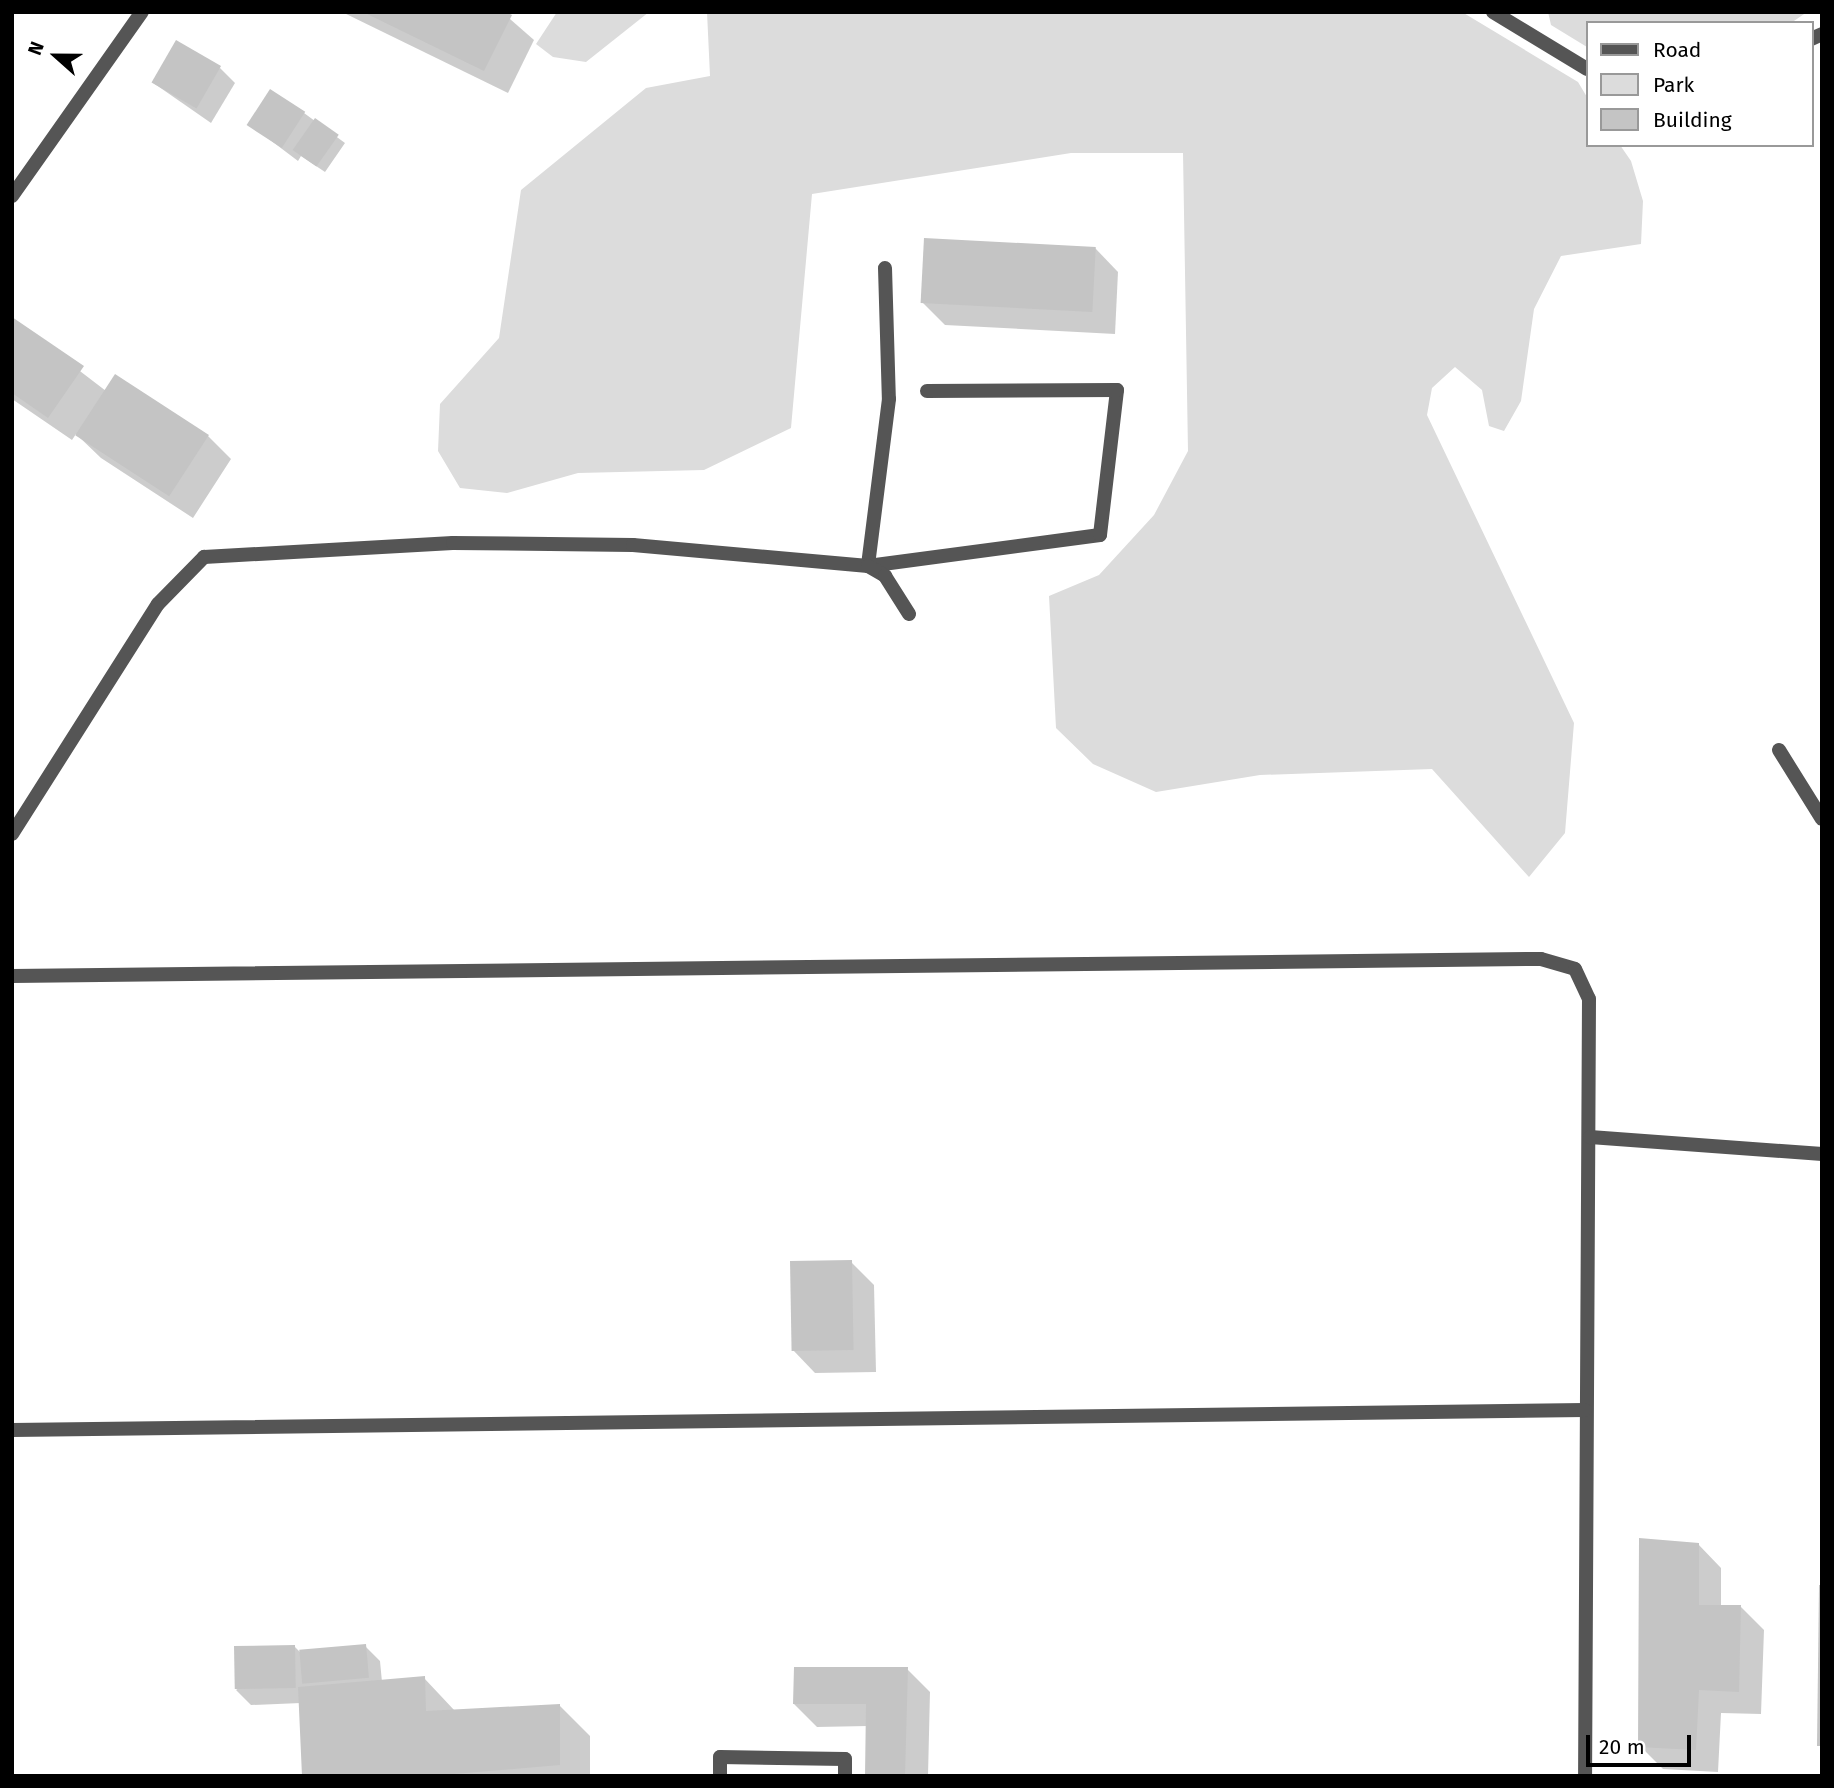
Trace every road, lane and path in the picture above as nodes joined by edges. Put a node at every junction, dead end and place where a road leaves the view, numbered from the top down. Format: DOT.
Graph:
graph roads {
  1 [pos="142,12"];
  2 [pos="1493,12"];
  3 [pos="1586,68"];
  4 [pos="12,196"];
  5 [pos="885,268"];
  6 [pos="927,391"];
  7 [pos="868,566"];
  8 [pos="909,614"];
  9 [pos="1779,750"];
  10 [pos="1822,819"];
  11 [pos="12,834"];
  12 [pos="12,976"];
  13 [pos="1590,1137"];
  14 [pos="1822,1154"];
  15 [pos="1585,1410"];
  16 [pos="12,1430"];
  17 [pos="720,1776"];
  18 [pos="845,1776"];
  19 [pos="1585,1776"];
  1 -- 4 [label="street"];
  2 -- 3 [label="street"];
  5 -- 7 [label="street"];
  6 -- 7 [label="street"];
  7 -- 8 [label="street"];
  7 -- 11 [label="street"];
  9 -- 10 [label="street"];
  12 -- 13 [label="street"];
  13 -- 14 [label="street"];
  13 -- 15 [label="street"];
  15 -- 16 [label="street"];
  15 -- 19 [label="street"];
  17 -- 18 [label="street"];
}
